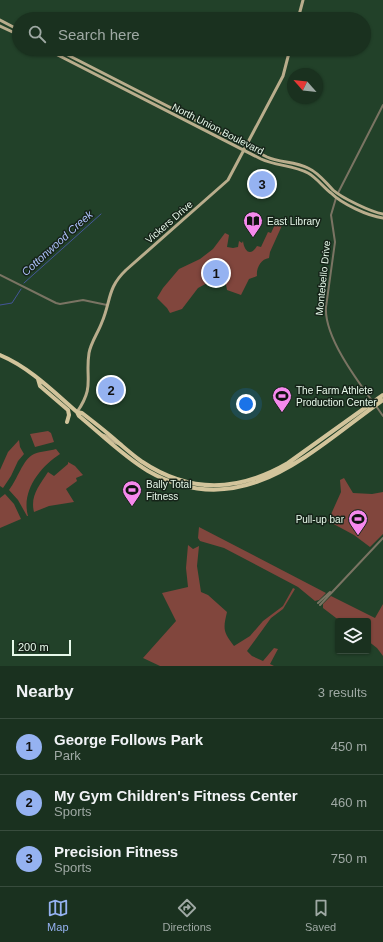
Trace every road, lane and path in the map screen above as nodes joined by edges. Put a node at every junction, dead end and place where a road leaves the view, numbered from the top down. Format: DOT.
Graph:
graph roads {
  1 [pos="303,0"];
  2 [pos="300,12"];
  3 [pos="0,20"];
  4 [pos="0,26"];
  5 [pos="12,26"];
  6 [pos="12,32"];
  7 [pos="60,56"];
  8 [pos="70,56"];
  9 [pos="288,56"];
  10 [pos="383,105"];
  11 [pos="194,125"];
  12 [pos="211,128"];
  13 [pos="247,147"];
  14 [pos="244,151"];
  15 [pos="298,164"];
  16 [pos="283,166"];
  17 [pos="338,193"];
  18 [pos="336,198"];
  19 [pos="383,214"];
  20 [pos="383,218"];
  21 [pos="0,275"];
  22 [pos="107,305"];
  23 [pos="0,354"];
  24 [pos="38,379"];
  25 [pos="383,395"];
  26 [pos="383,400"];
  27 [pos="374,404"];
  28 [pos="77,412"];
  29 [pos="383,416"];
  30 [pos="67,422"];
  31 [pos="102,435"];
  32 [pos="121,444"];
  33 [pos="147,470"];
  34 [pos="179,480"];
  35 [pos="383,538"];
  36 [pos="319,604"];
  1 -- 2 [label="main road"];
  3 -- 5 [label="main road"];
  4 -- 6 [label="main road"];
  7 -- 11 [label="main road, North Union Boulevard"];
  8 -- 12 [label="main road, North Union Boulevard"];
  9 -- 13 [label="main road, Vickers Drive"];
  10 -- 17 [label="street"];
  11 -- 12 [label="main road"];
  11 -- 14 [label="main road, North Union Boulevard"];
  12 -- 13 [label="main road, North Union Boulevard"];
  13 -- 14 [label="main road, Vickers Drive"];
  13 -- 15 [label="main road, North Union Boulevard"];
  14 -- 16 [label="main road, North Union Boulevard"];
  14 -- 22 [label="main road, Vickers Drive"];
  15 -- 16 [label="main road"];
  15 -- 17 [label="main road, North Union Boulevard"];
  16 -- 18 [label="main road, North Union Boulevard"];
  17 -- 19 [label="main road, North Union Boulevard"];
  18 -- 20 [label="main road, North Union Boulevard"];
  18 -- 27 [label="street, Montebello Drive"];
  21 -- 22 [label="street"];
  22 -- 28 [label="main road, Vickers Drive"];
  23 -- 24 [label="highway"];
  24 -- 28 [label="highway"];
  24 -- 30 [label="highway"];
  25 -- 27 [label="highway"];
  26 -- 27 [label="highway"];
  27 -- 29 [label="street, Montebello Drive"];
  27 -- 33 [label="highway"];
  27 -- 34 [label="highway"];
  28 -- 31 [label="highway"];
  28 -- 32 [label="highway"];
  31 -- 32 [label="main road"];
  31 -- 33 [label="highway"];
  32 -- 34 [label="highway"];
  33 -- 34 [label="highway"];
  35 -- 36 [label="street"];
}
